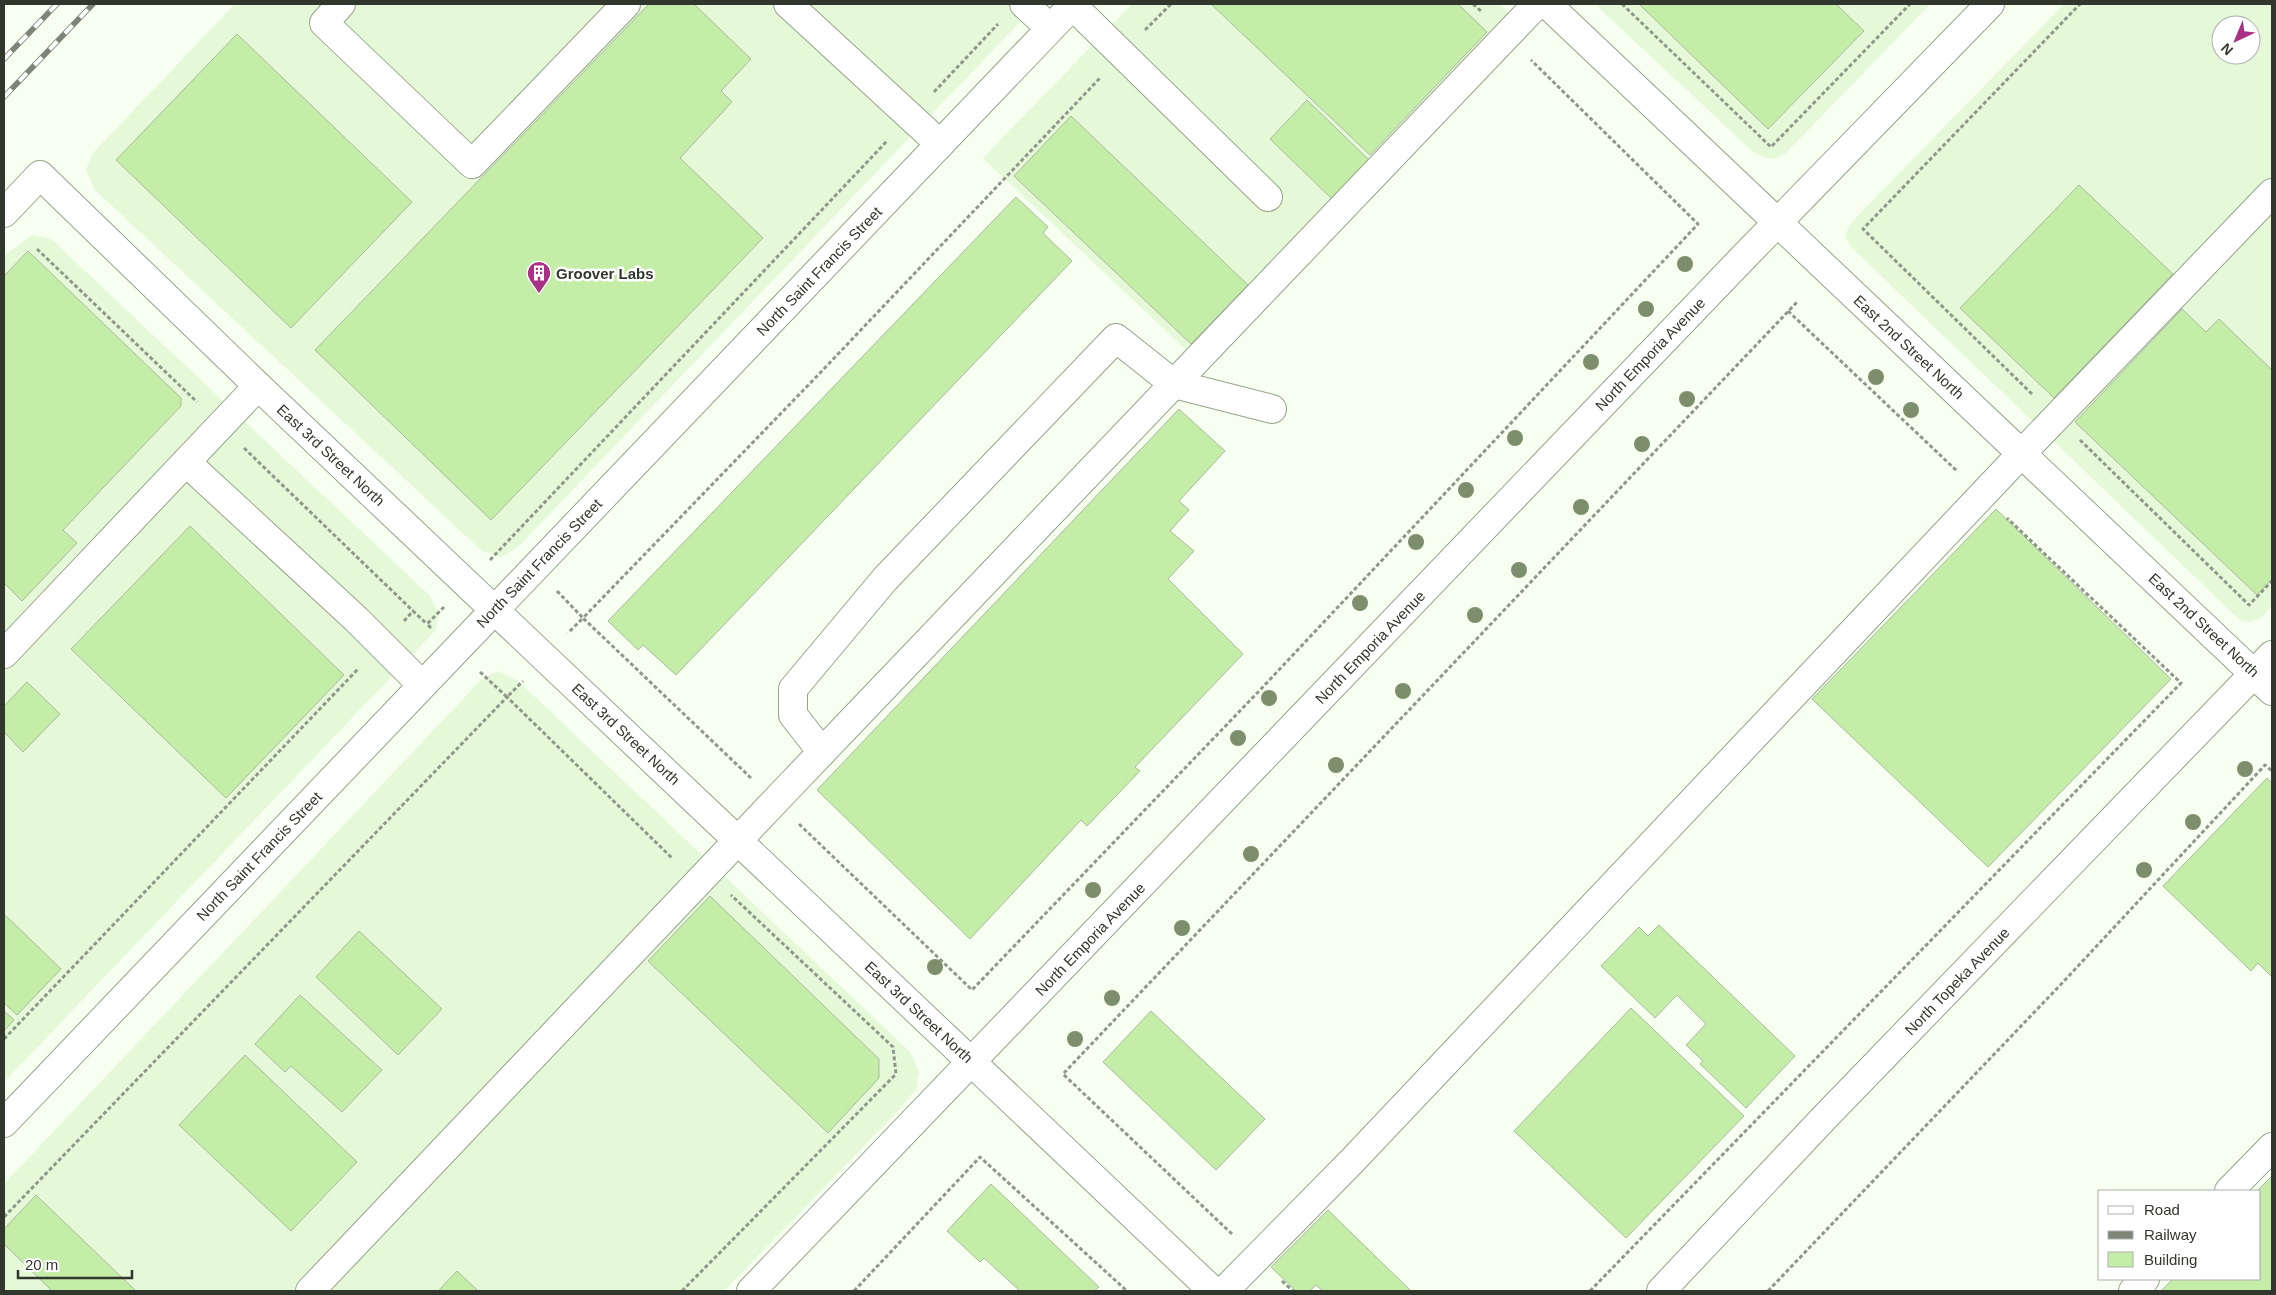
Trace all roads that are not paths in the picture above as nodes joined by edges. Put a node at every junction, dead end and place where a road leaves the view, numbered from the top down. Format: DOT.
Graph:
graph roads {
  1 [pos="342,4"];
  2 [pos="626,4"];
  3 [pos="788,4"];
  4 [pos="1073,4"];
  5 [pos="1537,4"];
  6 [pos="1547,4"];
  7 [pos="1990,4"];
  8 [pos="1014,11"];
  9 [pos="1050,28"];
  10 [pos="940,144"];
  11 [pos="2272,194"];
  12 [pos="1268,197"];
  13 [pos="4,213"];
  14 [pos="1777,222"];
  15 [pos="1174,384"];
  16 [pos="258,386"];
  17 [pos="1272,408"];
  18 [pos="2022,453"];
  19 [pos="186,462"];
  20 [pos="495,610"];
  21 [pos="4,654"];
  22 [pos="2266,673"];
  23 [pos="422,685"];
  24 [pos="822,752"];
  25 [pos="738,840"];
  26 [pos="972,1062"];
  27 [pos="4,1123"];
  28 [pos="2272,1146"];
  29 [pos="2231,1190"];
  30 [pos="2144,1280"];
  31 [pos="310,1291"];
  32 [pos="751,1291"];
  33 [pos="1213,1291"];
  34 [pos="1224,1291"];
  35 [pos="1661,1291"];
  36 [pos="2133,1291"];
  1 -- 2 [label="street"];
  3 -- 10 [label="street"];
  4 -- 9 [label="street, North Saint Francis Street"];
  4 -- 12 [label="street"];
  5 -- 15 [label="street"];
  6 -- 14 [label="street, East 2nd Street North"];
  7 -- 14 [label="street, North Emporia Avenue"];
  8 -- 9 [label="street"];
  9 -- 10 [label="street, North Saint Francis Street"];
  10 -- 20 [label="street, North Saint Francis Street"];
  11 -- 18 [label="street"];
  13 -- 16 [label="street, East 3rd Street North"];
  14 -- 18 [label="street, East 2nd Street North"];
  14 -- 26 [label="street, North Emporia Avenue"];
  15 -- 17 [label="street"];
  15 -- 24 [label="street"];
  15 -- 24 [label="street"];
  16 -- 19 [label="street"];
  16 -- 20 [label="street, East 3rd Street North"];
  18 -- 22 [label="street, East 2nd Street North"];
  18 -- 34 [label="street"];
  19 -- 21 [label="street"];
  19 -- 23 [label="street"];
  20 -- 23 [label="street, North Saint Francis Street"];
  20 -- 25 [label="street, East 3rd Street North"];
  22 -- 35 [label="street, North Topeka Avenue"];
  23 -- 27 [label="street, North Saint Francis Street"];
  24 -- 25 [label="street"];
  25 -- 26 [label="street, East 3rd Street North"];
  25 -- 31 [label="street"];
  26 -- 32 [label="street, North Emporia Avenue"];
  26 -- 33 [label="street, East 3rd Street North"];
  28 -- 29 [label="street"];
  30 -- 36 [label="street"];
}
